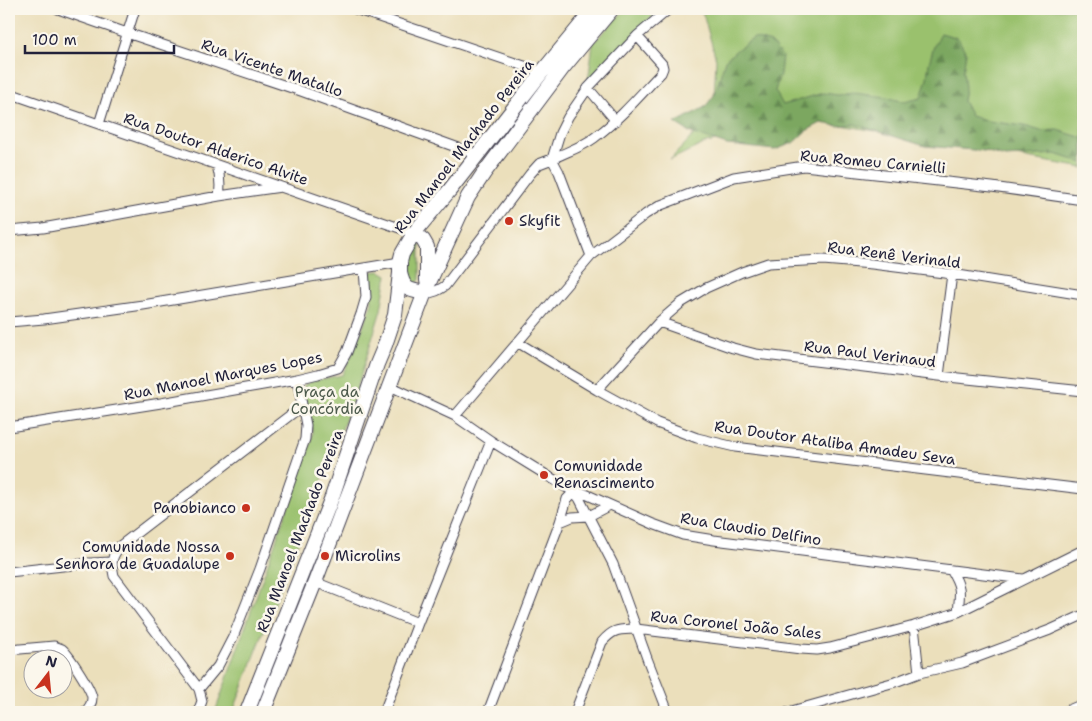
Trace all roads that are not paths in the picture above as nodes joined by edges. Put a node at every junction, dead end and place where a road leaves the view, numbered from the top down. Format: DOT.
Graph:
graph roads {
  1 [pos="58,9"];
  2 [pos="135,9"];
  3 [pos="355,9"];
  4 [pos="594,9"];
  5 [pos="612,9"];
  6 [pos="669,9"];
  7 [pos="127,33"];
  8 [pos="637,36"];
  9 [pos="542,72"];
  10 [pos="588,88"];
  11 [pos="9,93"];
  12 [pos="616,121"];
  13 [pos="99,124"];
  14 [pos="478,155"];
  15 [pos="552,159"];
  16 [pos="217,165"];
  17 [pos="284,187"];
  18 [pos="219,196"];
  19 [pos="1083,200"];
  20 [pos="9,230"];
  21 [pos="414,233"];
  22 [pos="590,256"];
  23 [pos="400,267"];
  24 [pos="364,269"];
  25 [pos="952,274"];
  26 [pos="427,290"];
  27 [pos="1083,295"];
  28 [pos="9,322"];
  29 [pos="659,322"];
  30 [pos="518,342"];
  31 [pos="377,364"];
  32 [pos="939,376"];
  33 [pos="297,379"];
  34 [pos="390,386"];
  35 [pos="597,390"];
  36 [pos="1083,392"];
  37 [pos="302,406"];
  38 [pos="455,416"];
  39 [pos="9,427"];
  40 [pos="492,441"];
  41 [pos="1083,489"];
  42 [pos="574,492"];
  43 [pos="610,505"];
  44 [pos="588,516"];
  45 [pos="560,522"];
  46 [pos="1083,550"];
  47 [pos="112,562"];
  48 [pos="951,570"];
  49 [pos="9,572"];
  50 [pos="1023,579"];
  51 [pos="315,582"];
  52 [pos="958,612"];
  53 [pos="1083,615"];
  54 [pos="418,623"];
  55 [pos="914,626"];
  56 [pos="636,629"];
  57 [pos="9,650"];
  58 [pos="919,673"];
  59 [pos="199,689"];
  60 [pos="1083,704"];
  61 [pos="85,712"];
  62 [pos="198,712"];
  63 [pos="247,712"];
  64 [pos="263,712"];
  65 [pos="384,712"];
  66 [pos="488,712"];
  67 [pos="575,712"];
  68 [pos="668,712"];
  69 [pos="788,712"];
  70 [pos="1064,712"];
  1 -- 7 [label="street, Rua Vicente Matallo"];
  2 -- 7 [label="street"];
  3 -- 9 [label="street"];
  4 -- 9 [label="main road, Rua Manoel Machado Pereira"];
  5 -- 26 [label="main road, Rua Manoel Machado Pereira"];
  6 -- 8 [label="street"];
  7 -- 13 [label="street"];
  7 -- 14 [label="street, Rua Vicente Matallo"];
  8 -- 10 [label="street"];
  8 -- 12 [label="street"];
  9 -- 14 [label="main road, Rua Manoel Machado Pereira"];
  10 -- 12 [label="street"];
  10 -- 15 [label="street"];
  11 -- 13 [label="street, Rua Doutor Alderico Alvite"];
  12 -- 15 [label="street"];
  13 -- 16 [label="street, Rua Doutor Alderico Alvite"];
  14 -- 21 [label="main road, Rua Manoel Machado Pereira"];
  15 -- 22 [label="street"];
  15 -- 26 [label="street"];
  16 -- 17 [label="street, Rua Doutor Alderico Alvite"];
  16 -- 18 [label="street"];
  17 -- 18 [label="street"];
  17 -- 21 [label="street, Rua Doutor Alderico Alvite"];
  18 -- 20 [label="street"];
  19 -- 22 [label="street, Rua Romeu Carnielli"];
  21 -- 23 [label="main road, Rua Manoel Machado Pereira"];
  21 -- 26 [label="main road"];
  22 -- 30 [label="street, Rua Romeu Carnielli"];
  23 -- 24 [label="street"];
  23 -- 26 [label="main road"];
  23 -- 31 [label="main road, Rua Manoel Machado Pereira"];
  24 -- 28 [label="street"];
  24 -- 33 [label="street, Rua Manoel Marques Lopes"];
  25 -- 27 [label="street, Rua Renê Verinald"];
  25 -- 29 [label="street, Rua Renê Verinald"];
  25 -- 32 [label="street"];
  26 -- 34 [label="main road, Rua Manoel Machado Pereira"];
  29 -- 32 [label="street, Rua Paul Verinaud"];
  29 -- 35 [label="street, Rua Renê Verinald"];
  30 -- 35 [label="street, Rua Doutor Ataliba Amadeu Seva"];
  30 -- 38 [label="street, Rua Romeu Carnielli"];
  31 -- 34 [label="main road"];
  31 -- 63 [label="main road, Rua Manoel Machado Pereira"];
  32 -- 36 [label="street, Rua Paul Verinaud"];
  33 -- 37 [label="street, Rua Manoel Machado Pereira"];
  33 -- 39 [label="street, Rua Manoel Marques Lopes"];
  34 -- 38 [label="street, Rua Claudio Delfino"];
  34 -- 51 [label="main road, Rua Manoel Machado Pereira"];
  35 -- 41 [label="street, Rua Doutor Ataliba Amadeu Seva"];
  37 -- 47 [label="street"];
  37 -- 59 [label="street, Rua Manoel Machado Pereira"];
  38 -- 40 [label="street, Rua Claudio Delfino"];
  40 -- 42 [label="street, Rua Claudio Delfino"];
  40 -- 54 [label="street"];
  42 -- 43 [label="street, Rua Claudio Delfino"];
  42 -- 44 [label="street"];
  42 -- 45 [label="street"];
  43 -- 44 [label="street"];
  43 -- 48 [label="street, Rua Claudio Delfino"];
  44 -- 45 [label="street"];
  44 -- 56 [label="street"];
  45 -- 66 [label="street"];
  46 -- 50 [label="street, Rua Coronel João Sales"];
  47 -- 49 [label="street"];
  47 -- 59 [label="street"];
  48 -- 50 [label="street, Rua Claudio Delfino"];
  48 -- 52 [label="street"];
  50 -- 52 [label="street, Rua Coronel João Sales"];
  51 -- 54 [label="street"];
  51 -- 64 [label="main road, Rua Manoel Machado Pereira"];
  52 -- 55 [label="street, Rua Coronel João Sales"];
  53 -- 58 [label="street"];
  54 -- 65 [label="street"];
  55 -- 56 [label="street, Rua Coronel João Sales"];
  55 -- 58 [label="street"];
  56 -- 67 [label="street, Rua Coronel João Sales"];
  56 -- 68 [label="street"];
  57 -- 61 [label="street"];
  58 -- 69 [label="street"];
  59 -- 62 [label="street"];
  60 -- 70 [label="street"];
}
